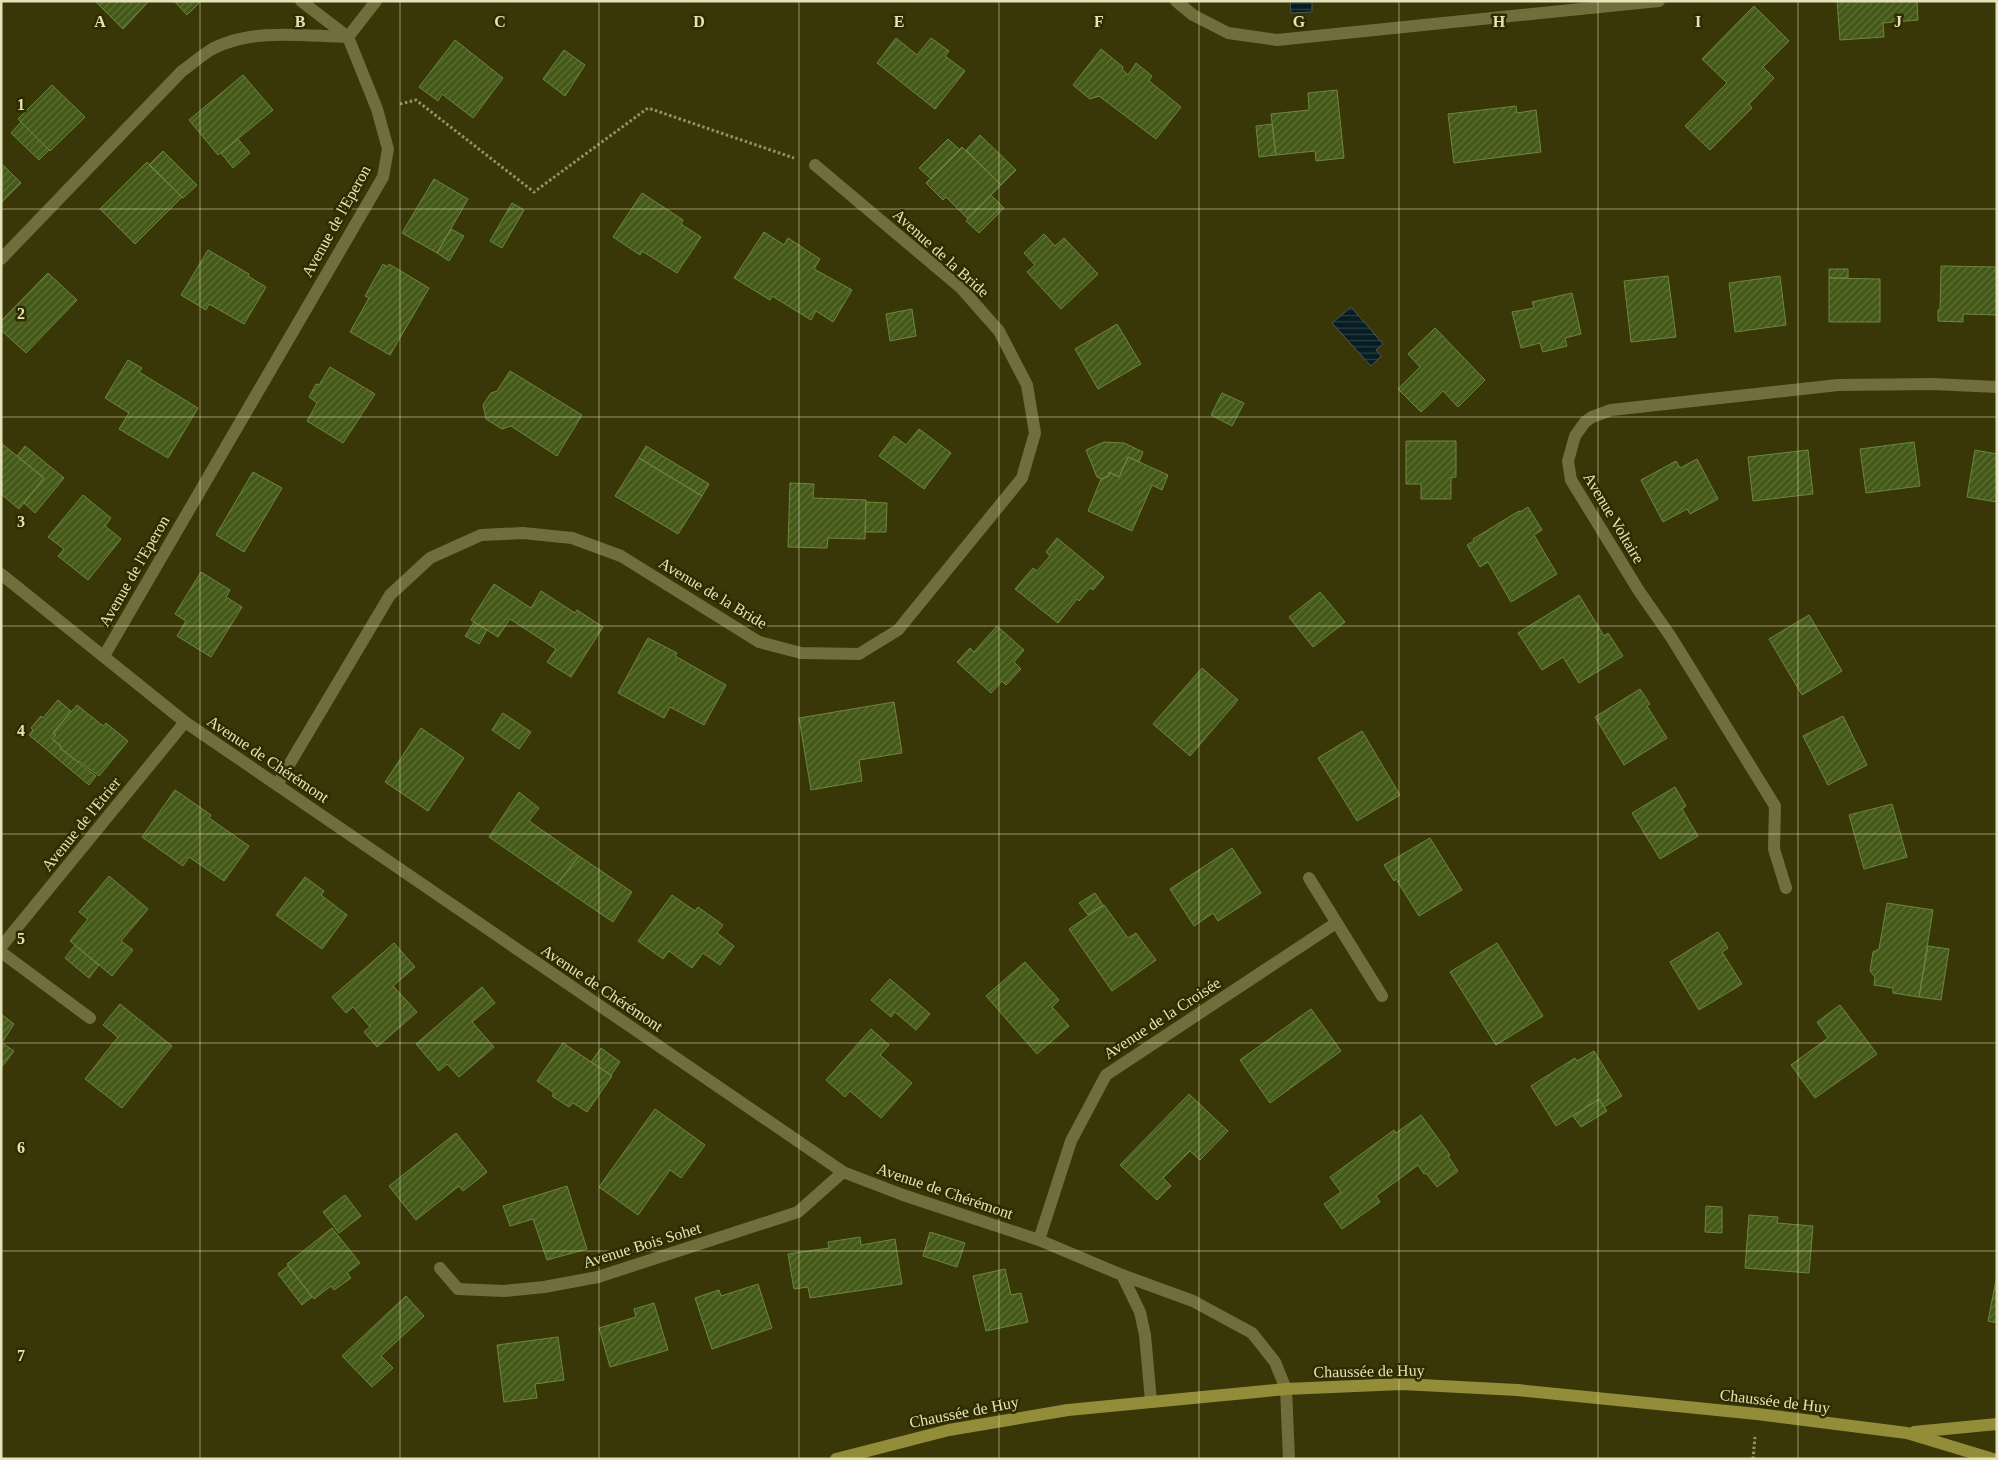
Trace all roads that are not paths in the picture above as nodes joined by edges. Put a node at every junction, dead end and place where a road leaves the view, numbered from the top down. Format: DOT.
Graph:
graph roads {
  1 [pos="301,1"];
  2 [pos="376,1"];
  3 [pos="1176,1"];
  4 [pos="1659,1"];
  5 [pos="348,37"];
  6 [pos="815,165"];
  7 [pos="1,259"];
  8 [pos="1997,387"];
  9 [pos="1,574"];
  10 [pos="104,656"];
  11 [pos="185,722"];
  12 [pos="276,785"];
  13 [pos="1309,878"];
  14 [pos="1786,888"];
  15 [pos="1336,923"];
  16 [pos="1,947"];
  17 [pos="1,952"];
  18 [pos="1382,996"];
  19 [pos="90,1018"];
  20 [pos="843,1172"];
  21 [pos="1039,1240"];
  22 [pos="440,1268"];
  23 [pos="1122,1275"];
  24 [pos="1286,1389"];
  25 [pos="1151,1401"];
  26 [pos="1997,1424"];
  27 [pos="1907,1433"];
  28 [pos="836,1459"];
  29 [pos="1289,1459"];
  30 [pos="1993,1459"];
  1 -- 5 [label="street"];
  2 -- 5 [label="street"];
  3 -- 4 [label="street"];
  5 -- 7 [label="street"];
  5 -- 10 [label="street, Avenue de l'Eperon"];
  6 -- 12 [label="street, Avenue de la Bride"];
  8 -- 14 [label="street, Avenue Voltaire"];
  9 -- 10 [label="street, Avenue de Chérémont"];
  10 -- 11 [label="street, Avenue de Chérémont"];
  11 -- 12 [label="street, Avenue de Chérémont"];
  11 -- 16 [label="street, Avenue de l'Etrier"];
  12 -- 20 [label="street, Avenue de Chérémont"];
  13 -- 15 [label="street"];
  15 -- 18 [label="street"];
  15 -- 21 [label="street, Avenue de la Croisée"];
  17 -- 19 [label="street"];
  20 -- 21 [label="street, Avenue de Chérémont"];
  20 -- 22 [label="street, Avenue Bois Sohet"];
  21 -- 23 [label="street, Avenue de Chérémont"];
  23 -- 24 [label="street, Avenue de Chérémont"];
  23 -- 25 [label="street"];
  24 -- 25 [label="main road, Chaussée de Huy"];
  24 -- 27 [label="main road, Chaussée de Huy"];
  24 -- 29 [label="street, Avenue de Chérémont"];
  25 -- 28 [label="main road, Chaussée de Huy"];
  26 -- 27 [label="main road, Chaussée de Huy"];
  27 -- 30 [label="main road, Chaussée de Huy"];
}
